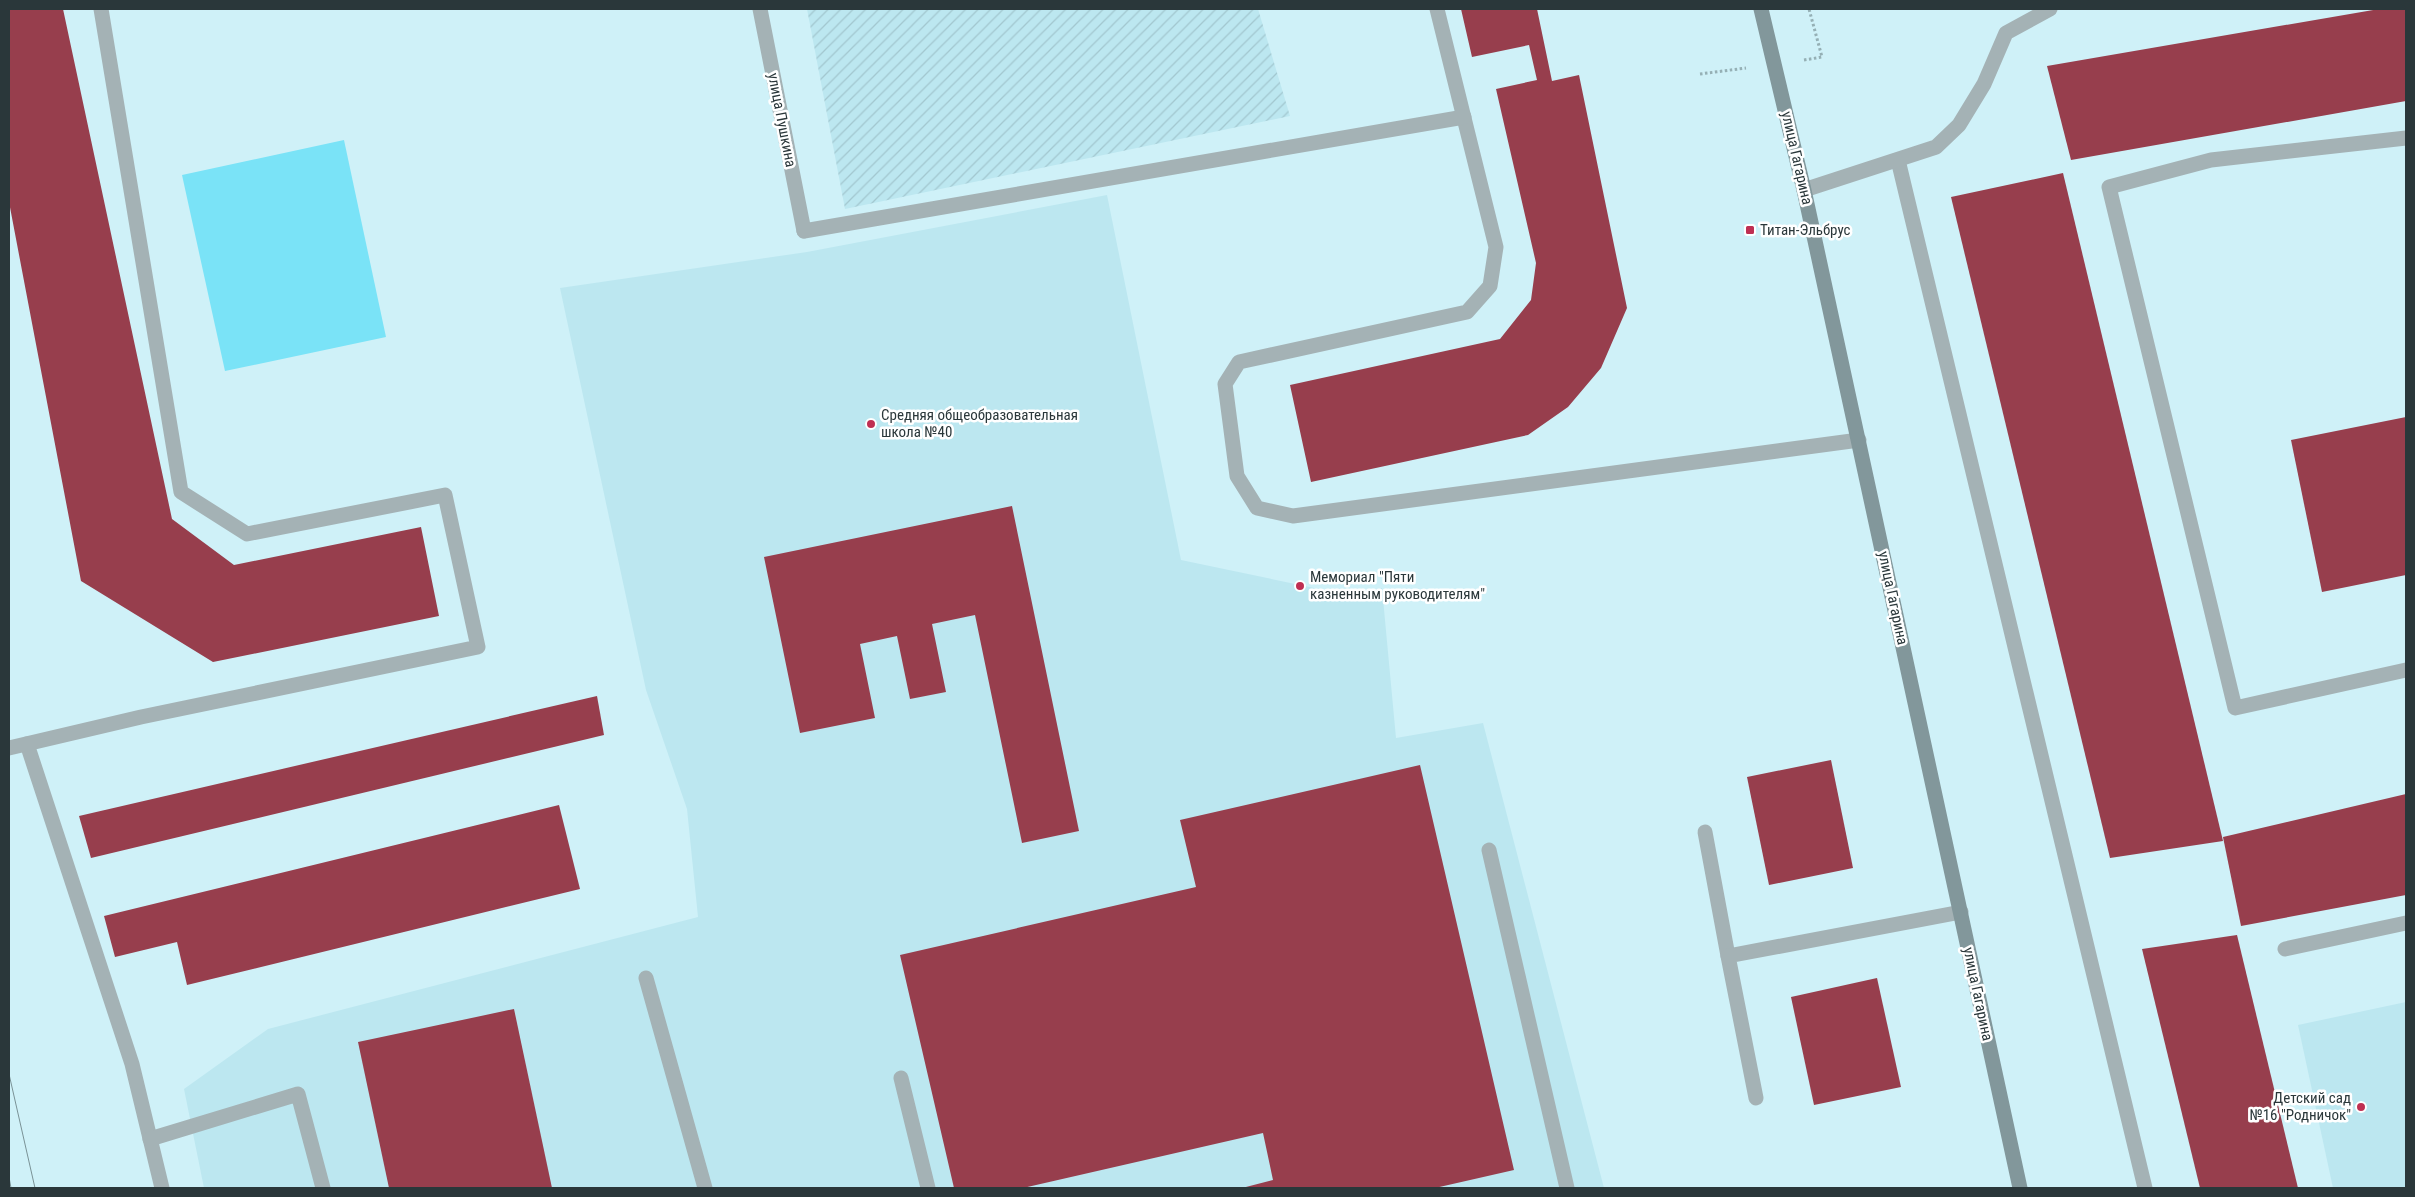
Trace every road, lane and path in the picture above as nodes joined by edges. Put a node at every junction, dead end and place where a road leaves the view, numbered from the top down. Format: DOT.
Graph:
graph roads {
  1 [pos="101,9"];
  2 [pos="760,9"];
  3 [pos="1436,9"];
  4 [pos="1761,9"];
  5 [pos="2050,9"];
  6 [pos="1464,117"];
  7 [pos="2406,138"];
  8 [pos="1898,160"];
  9 [pos="1804,190"];
  10 [pos="1859,440"];
  11 [pos="2406,670"];
  12 [pos="27,744"];
  13 [pos="9,748"];
  14 [pos="1705,832"];
  15 [pos="1489,850"];
  16 [pos="1961,912"];
  17 [pos="2406,922"];
  18 [pos="2285,949"];
  19 [pos="1728,956"];
  20 [pos="646,978"];
  21 [pos="901,1078"];
  22 [pos="1756,1098"];
  23 [pos="150,1139"];
  24 [pos="162,1188"];
  25 [pos="323,1188"];
  26 [pos="705,1188"];
  27 [pos="928,1188"];
  28 [pos="1567,1188"];
  29 [pos="2020,1188"];
  30 [pos="2145,1188"];
  1 -- 12 [label="street"];
  2 -- 6 [label="street, улица Пушкина"];
  3 -- 6 [label="street"];
  4 -- 9 [label="street, улица Гагарина"];
  5 -- 8 [label="street"];
  6 -- 10 [label="street"];
  7 -- 11 [label="street"];
  8 -- 9 [label="street"];
  8 -- 30 [label="street"];
  9 -- 10 [label="street, улица Гагарина"];
  10 -- 16 [label="street, улица Гагарина"];
  12 -- 13 [label="street"];
  12 -- 23 [label="street"];
  14 -- 19 [label="street"];
  15 -- 28 [label="street"];
  16 -- 19 [label="street"];
  16 -- 29 [label="street, улица Гагарина"];
  17 -- 18 [label="street"];
  19 -- 22 [label="street"];
  20 -- 26 [label="street"];
  21 -- 27 [label="street"];
  23 -- 24 [label="street"];
  23 -- 25 [label="street"];
}
